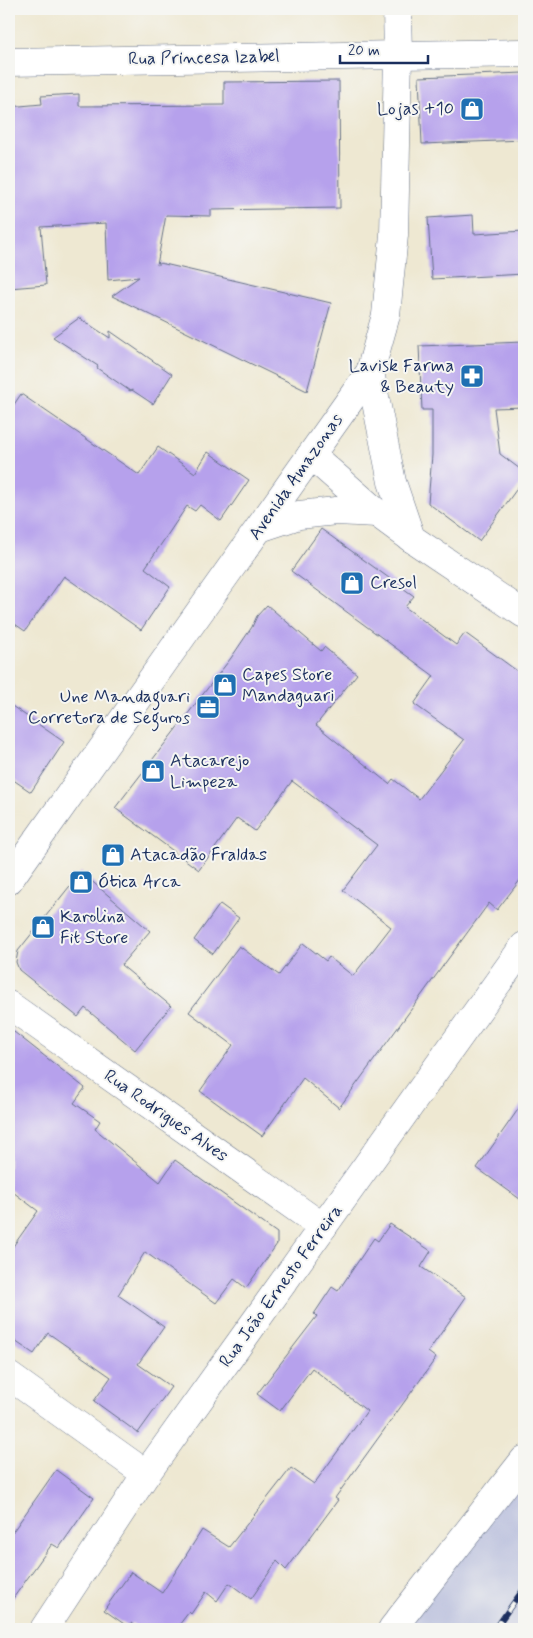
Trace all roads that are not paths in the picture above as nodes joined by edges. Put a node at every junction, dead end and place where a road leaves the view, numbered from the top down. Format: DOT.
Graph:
graph roads {
  1 [pos="397,9"];
  2 [pos="524,53"];
  3 [pos="398,55"];
  4 [pos="9,62"];
  5 [pos="370,372"];
  6 [pos="312,455"];
  7 [pos="377,513"];
  8 [pos="260,528"];
  9 [pos="411,538"];
  10 [pos="524,614"];
  11 [pos="9,880"];
  12 [pos="524,946"];
  13 [pos="9,1004"];
  14 [pos="323,1227"];
  15 [pos="9,1376"];
  16 [pos="524,1460"];
  17 [pos="146,1474"];
  18 [pos="44,1629"];
  19 [pos="392,1629"];
  1 -- 3 [label="street, Avenida Amazonas"];
  2 -- 3 [label="street, Rua Princesa Izabel"];
  3 -- 4 [label="street, Rua Princesa Izabel"];
  3 -- 5 [label="street, Avenida Amazonas"];
  5 -- 6 [label="street, Avenida Amazonas"];
  5 -- 9 [label="street"];
  6 -- 7 [label="street"];
  6 -- 8 [label="street, Avenida Amazonas"];
  7 -- 8 [label="street"];
  7 -- 9 [label="street"];
  8 -- 11 [label="street, Avenida Amazonas"];
  9 -- 10 [label="street"];
  12 -- 14 [label="street, Rua João Ernesto Ferreira"];
  13 -- 14 [label="street, Rua Rodrigues Alves"];
  14 -- 17 [label="street, Rua João Ernesto Ferreira"];
  15 -- 17 [label="street"];
  16 -- 19 [label="street"];
  17 -- 18 [label="street, Rua João Ernesto Ferreira"];
}
